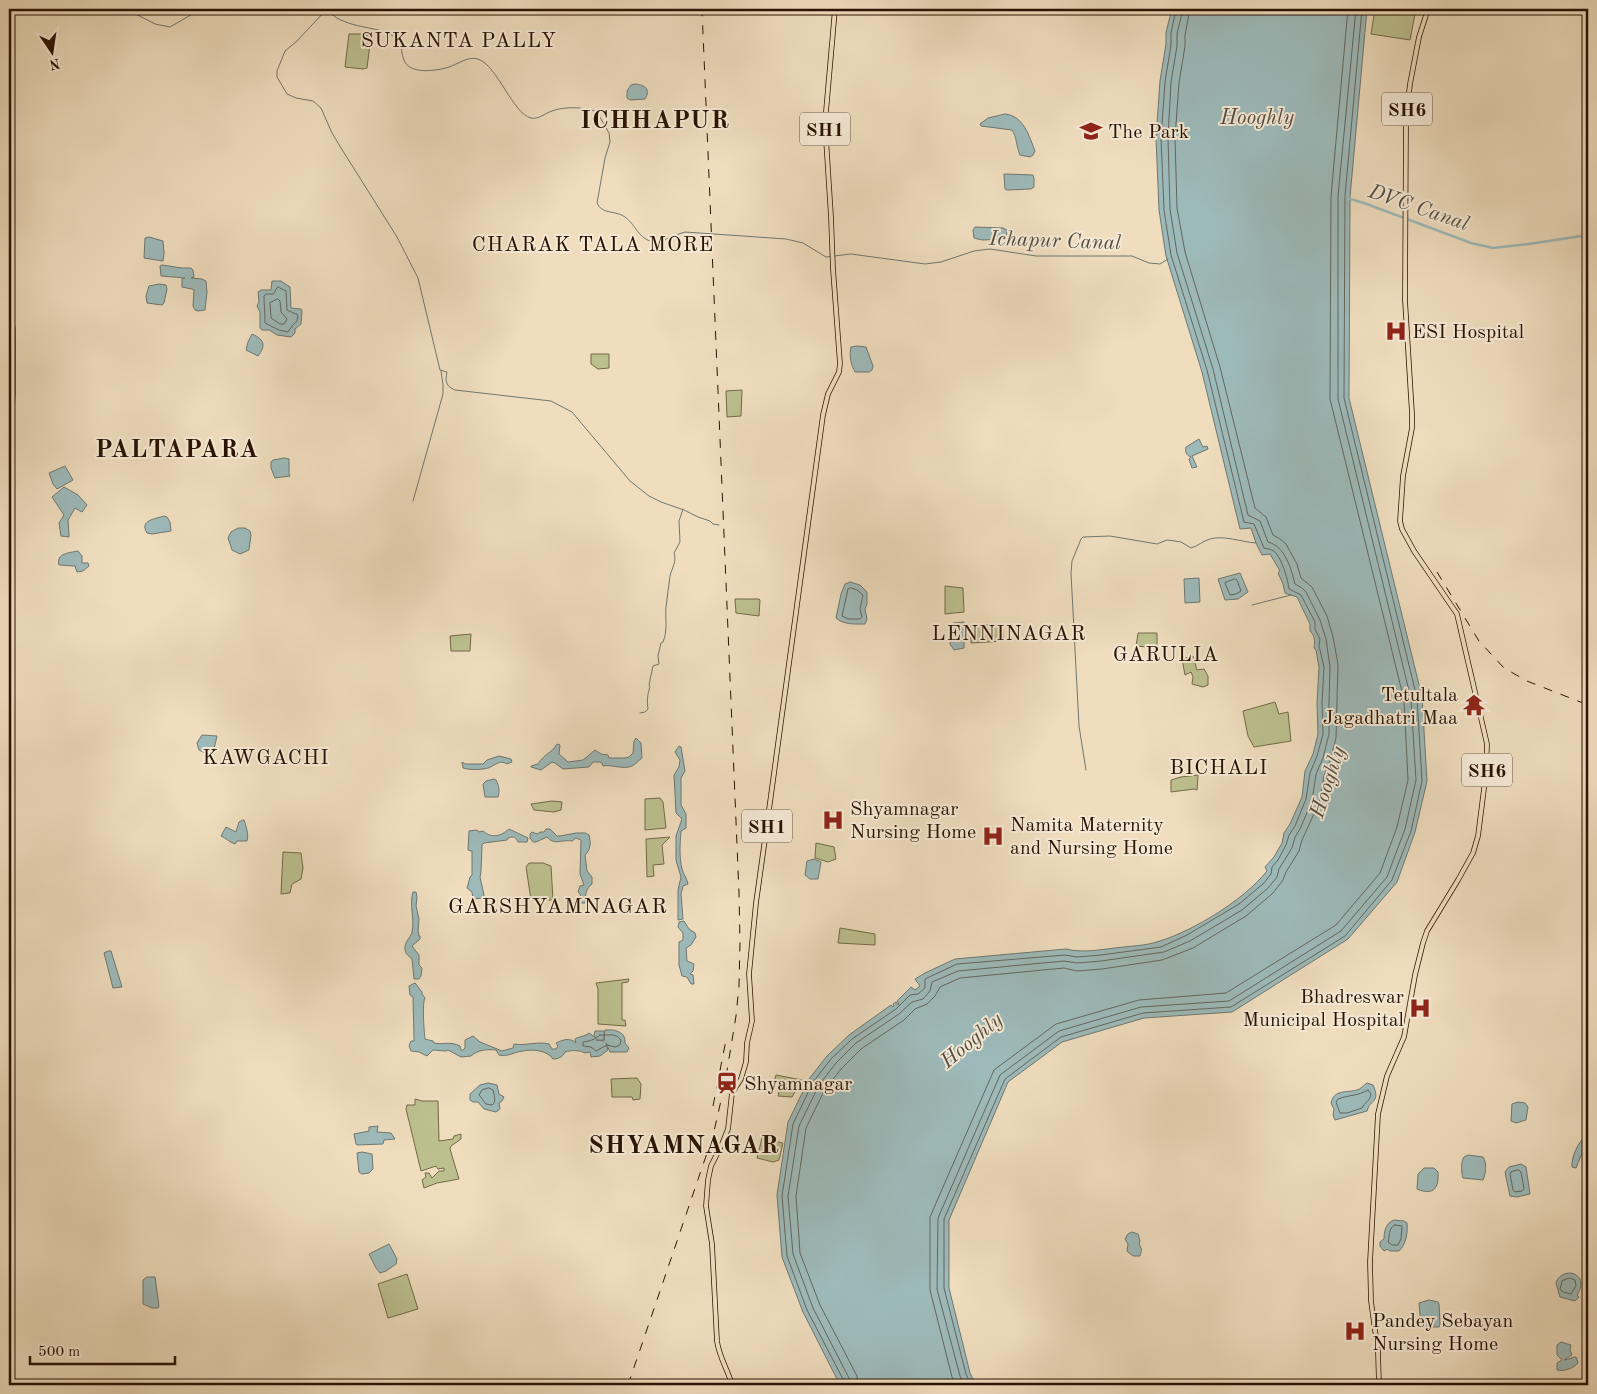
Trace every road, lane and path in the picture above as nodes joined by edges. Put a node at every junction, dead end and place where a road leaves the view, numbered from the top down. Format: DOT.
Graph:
graph roads {
  1 [pos="836,9"];
  2 [pos="1428,9"];
  3 [pos="9,299"];
  4 [pos="9,451"];
  5 [pos="732,1385"];
  6 [pos="1379,1385"];
  1 -- 5 [label="main road, SH1"];
  2 -- 6 [label="main road, SH6"];
  3 -- 4 [label="highway"];
}
